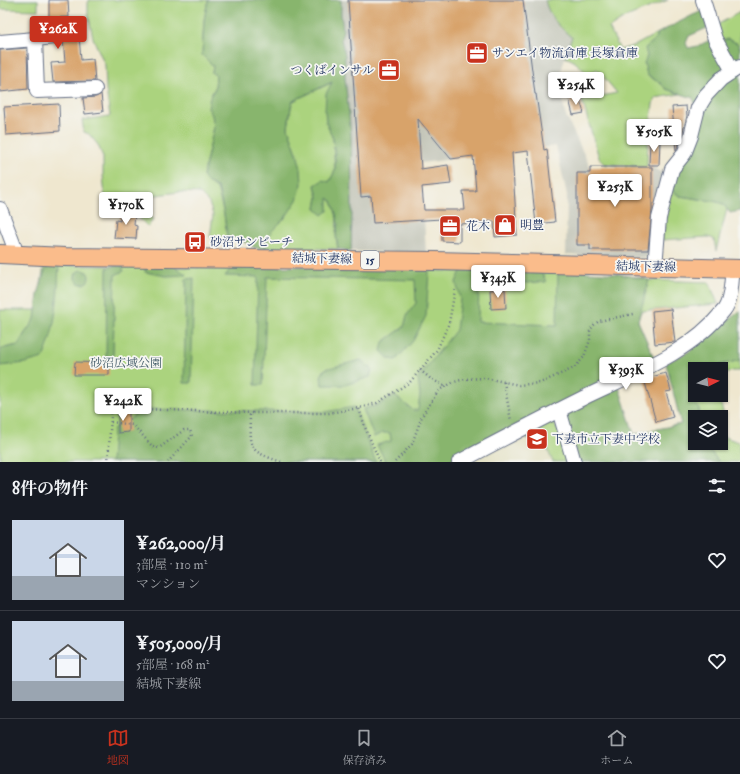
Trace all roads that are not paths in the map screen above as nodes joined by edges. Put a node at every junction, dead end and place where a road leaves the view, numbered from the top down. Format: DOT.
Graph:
graph roads {
  1 [pos="703,0"];
  2 [pos="54,33"];
  3 [pos="35,39"];
  4 [pos="0,42"];
  5 [pos="736,69"];
  6 [pos="95,89"];
  7 [pos="0,209"];
  8 [pos="7,254"];
  9 [pos="655,267"];
  10 [pos="736,269"];
  11 [pos="559,410"];
  12 [pos="458,462"];
  13 [pos="574,462"];
  1 -- 5 [label="street"];
  2 -- 3 [label="street"];
  3 -- 4 [label="street"];
  3 -- 6 [label="street"];
  5 -- 9 [label="street"];
  7 -- 8 [label="street"];
  8 -- 9 [label="main road, 結城下妻線 / 15"];
  9 -- 10 [label="main road, 結城下妻線 / 15"];
  10 -- 11 [label="street"];
  11 -- 12 [label="street"];
  11 -- 13 [label="street"];
}
